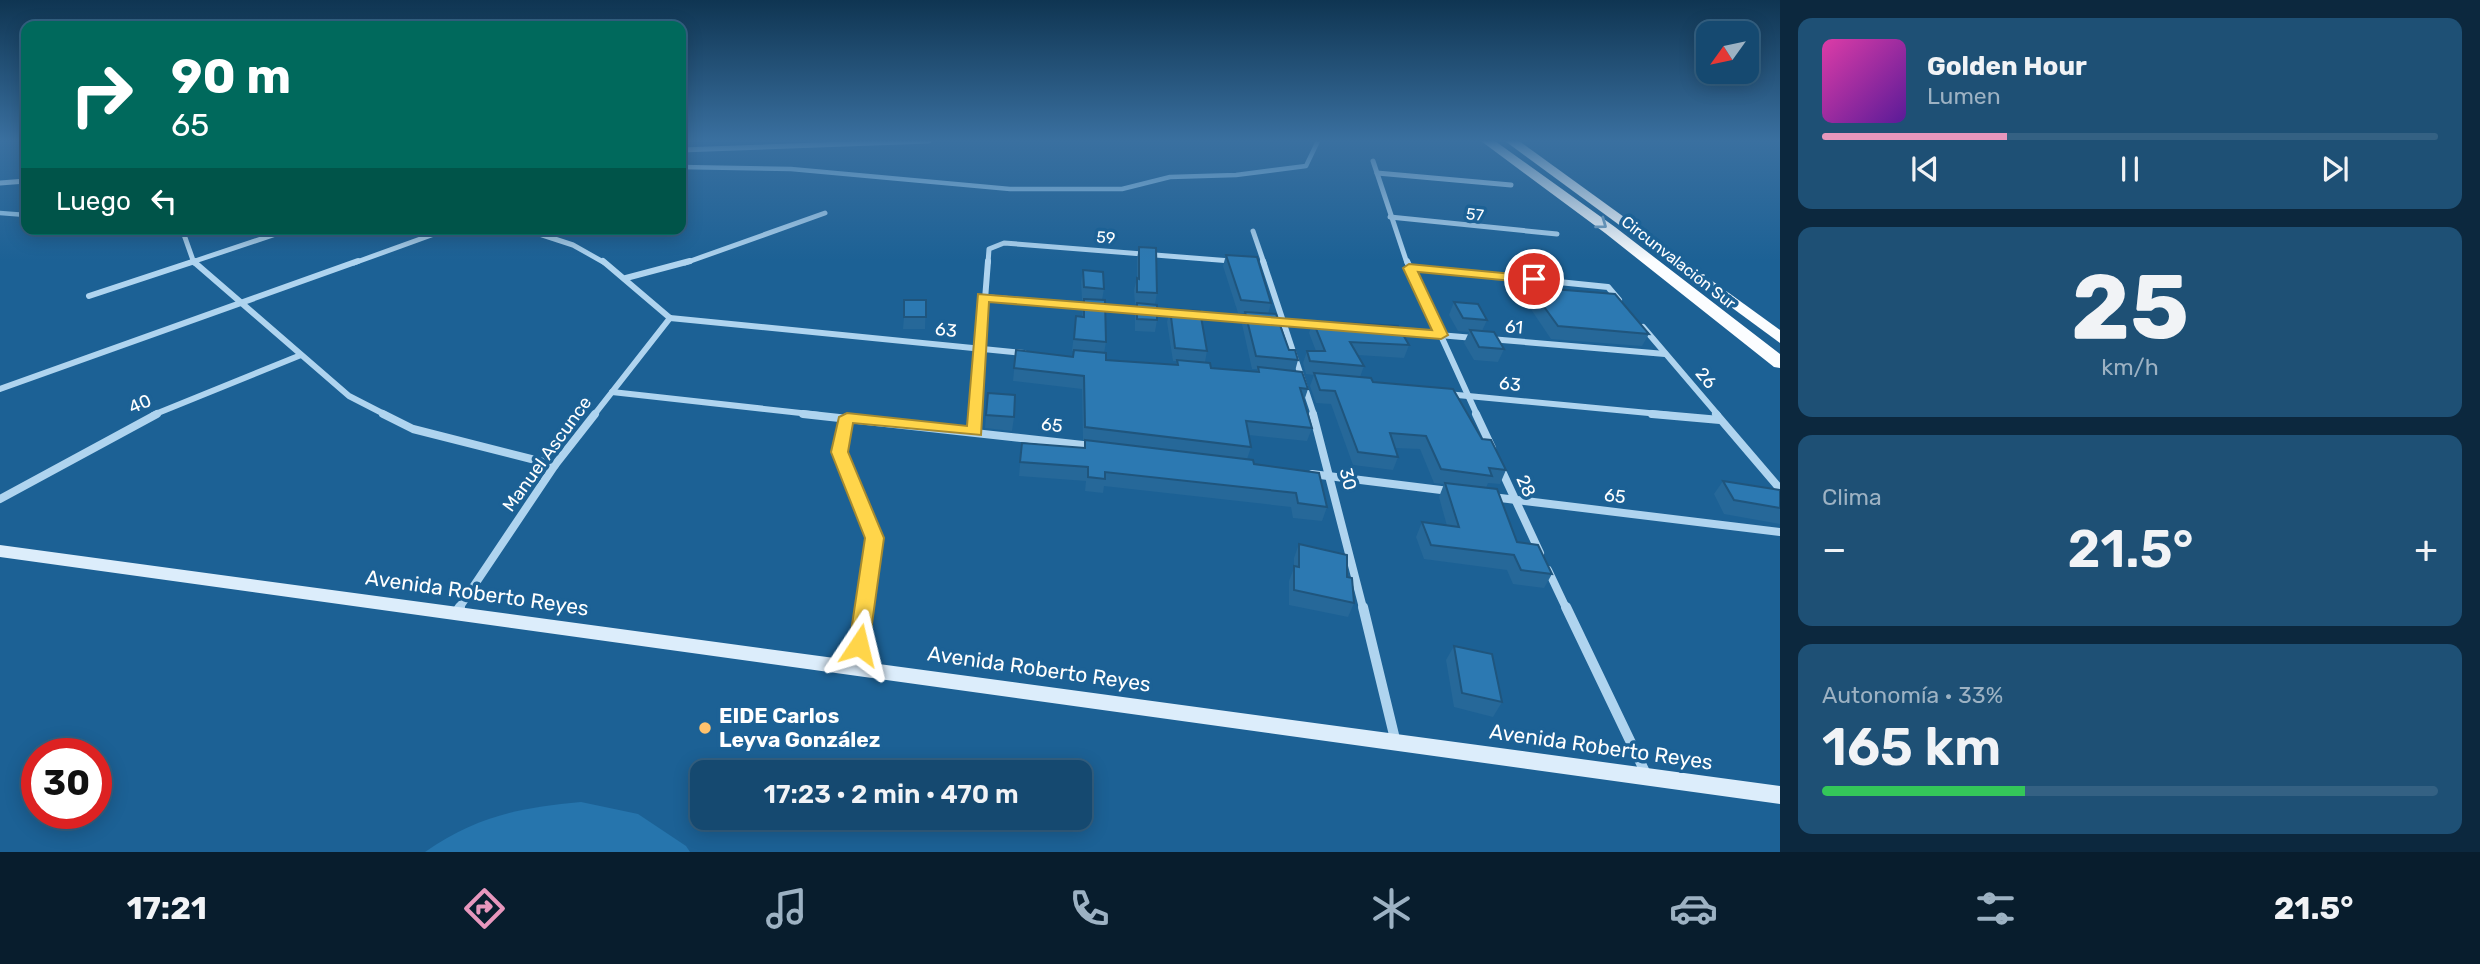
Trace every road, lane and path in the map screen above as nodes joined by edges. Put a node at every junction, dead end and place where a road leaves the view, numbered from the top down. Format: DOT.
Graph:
graph roads {
  1 [pos="21,181"];
  2 [pos="1379,181"];
  3 [pos="1464,181"];
  4 [pos="1542,181"];
  5 [pos="1567,181"];
  6 [pos="0,183"];
  7 [pos="1511,185"];
  8 [pos="825,213"];
  9 [pos="1390,218"];
  10 [pos="1252,231"];
  11 [pos="1558,234"];
  12 [pos="184,235"];
  13 [pos="273,235"];
  14 [pos="431,235"];
  15 [pos="542,235"];
  16 [pos="1236,261"];
  17 [pos="193,262"];
  18 [pos="1249,262"];
  19 [pos="1263,263"];
  20 [pos="1409,268"];
  21 [pos="626,278"];
  22 [pos="89,296"];
  23 [pos="983,297"];
  24 [pos="243,303"];
  25 [pos="1624,306"];
  26 [pos="1633,316"];
  27 [pos="670,318"];
  28 [pos="1282,321"];
  29 [pos="1335,326"];
  30 [pos="1388,330"];
  31 [pos="1441,335"];
  32 [pos="1780,338"];
  33 [pos="979,349"];
  34 [pos="1033,354"];
  35 [pos="1665,354"];
  36 [pos="301,355"];
  37 [pos="1780,363"];
  38 [pos="1291,380"];
  39 [pos="1304,381"];
  40 [pos="1318,382"];
  41 [pos="0,389"];
  42 [pos="612,392"];
  43 [pos="1441,393"];
  44 [pos="1468,396"];
  45 [pos="847,417"];
  46 [pos="1720,420"];
  47 [pos="975,431"];
  48 [pos="1098,447"];
  49 [pos="1494,453"];
  50 [pos="555,465"];
  51 [pos="1499,465"];
  52 [pos="1304,473"];
  53 [pos="1331,476"];
  54 [pos="1780,489"];
  55 [pos="1462,493"];
  56 [pos="1488,496"];
  57 [pos="0,499"];
  58 [pos="1514,499"];
  59 [pos="1780,532"];
  60 [pos="0,551"];
  61 [pos="456,614"];
  62 [pos="855,667"];
  63 [pos="1395,739"];
  64 [pos="1648,778"];
  65 [pos="1780,794"];
  1 -- 6 [label="street"];
  2 -- 9 [label="street"];
  3 -- 7 [label="street"];
  4 -- 37 [label="highway, Circunvalación Sur, one-way"];
  5 -- 32 [label="highway, Circunvalación Sur"];
  8 -- 21 [label="street"];
  9 -- 11 [label="street, 57"];
  9 -- 20 [label="street"];
  10 -- 19 [label="street, 30"];
  12 -- 17 [label="street"];
  13 -- 17 [label="street"];
  14 -- 24 [label="street"];
  15 -- 21 [label="street"];
  16 -- 23 [label="street, 59"];
  17 -- 22 [label="street"];
  17 -- 24 [label="street"];
  18 -- 19 [label="street"];
  19 -- 28 [label="street, 30"];
  20 -- 25 [label="street"];
  20 -- 31 [label="street"];
  21 -- 27 [label="street"];
  23 -- 28 [label="street"];
  23 -- 33 [label="street"];
  24 -- 36 [label="street"];
  24 -- 41 [label="street"];
  26 -- 35 [label="street, 26"];
  27 -- 33 [label="street, 63"];
  27 -- 42 [label="street, Manuel Ascunce"];
  28 -- 29 [label="street"];
  28 -- 39 [label="street, 30"];
  30 -- 31 [label="street, 61"];
  31 -- 35 [label="street, 61"];
  31 -- 44 [label="street"];
  33 -- 34 [label="street, 63"];
  33 -- 47 [label="street"];
  35 -- 46 [label="street, 26"];
  36 -- 50 [label="street"];
  36 -- 57 [label="street, 40"];
  38 -- 39 [label="street"];
  39 -- 40 [label="street"];
  39 -- 53 [label="street, 30"];
  42 -- 45 [label="street, 65"];
  42 -- 50 [label="street, Manuel Ascunce"];
  43 -- 44 [label="street, 63"];
  44 -- 46 [label="street, 63"];
  44 -- 49 [label="street"];
  45 -- 47 [label="street, 65"];
  45 -- 62 [label="street"];
  46 -- 54 [label="street, 26"];
  47 -- 48 [label="street, 65"];
  50 -- 61 [label="street, Manuel Ascunce"];
  51 -- 58 [label="street, 28"];
  52 -- 53 [label="street"];
  53 -- 55 [label="street"];
  53 -- 63 [label="street, 30"];
  56 -- 58 [label="street, 65"];
  58 -- 59 [label="street, 65"];
  58 -- 64 [label="street, 28"];
  60 -- 61 [label="main road, Avenida Roberto Reyes"];
  61 -- 62 [label="main road, Avenida Roberto Reyes"];
  62 -- 63 [label="main road, Avenida Roberto Reyes"];
  63 -- 64 [label="main road, Avenida Roberto Reyes"];
  64 -- 65 [label="main road, Avenida Roberto Reyes"];
}
